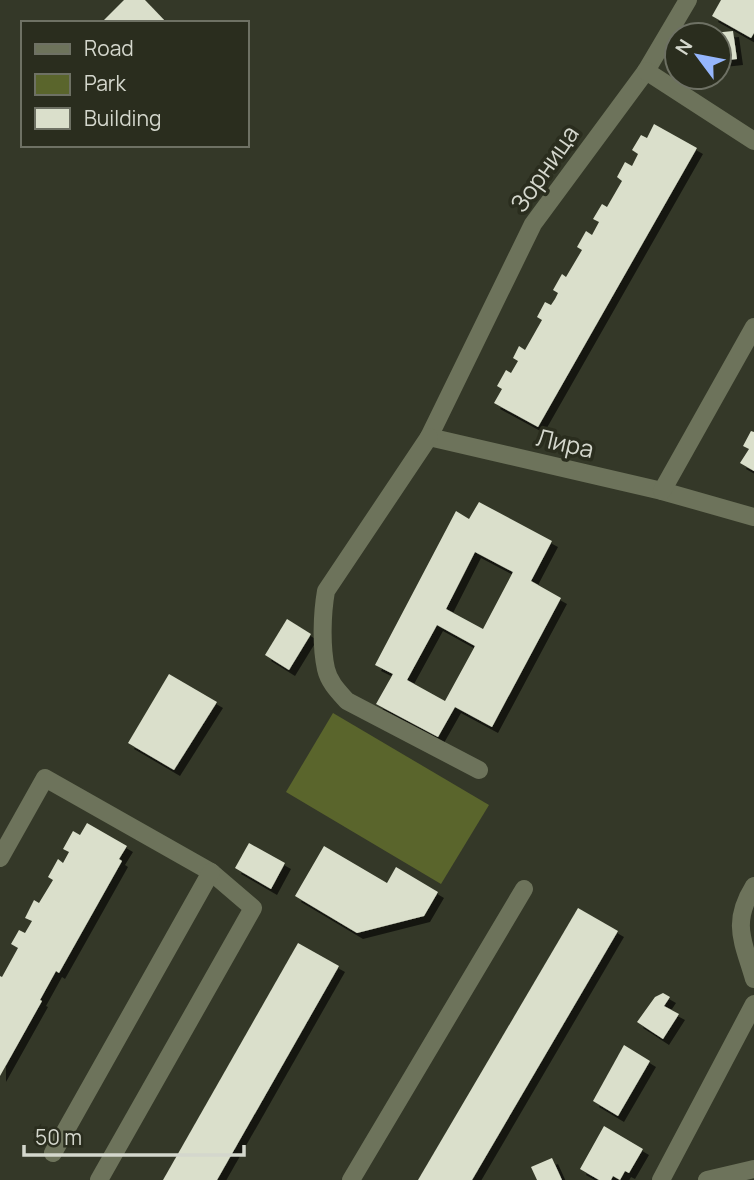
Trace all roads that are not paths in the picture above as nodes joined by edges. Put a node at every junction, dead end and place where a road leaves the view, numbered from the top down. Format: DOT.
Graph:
graph roads {
  1 [pos="688,0"];
  2 [pos="646,71"];
  3 [pos="754,141"];
  4 [pos="754,327"];
  5 [pos="429,437"];
  6 [pos="662,491"];
  7 [pos="754,517"];
  8 [pos="479,770"];
  9 [pos="0,858"];
  10 [pos="211,872"];
  11 [pos="754,886"];
  12 [pos="524,889"];
  13 [pos="754,979"];
  14 [pos="754,1004"];
  15 [pos="53,1153"];
  16 [pos="754,1168"];
  17 [pos="99,1180"];
  18 [pos="351,1180"];
  19 [pos="661,1180"];
  20 [pos="708,1180"];
  1 -- 2 [label="street, Зорница"];
  2 -- 3 [label="street"];
  2 -- 5 [label="street, Зорница"];
  4 -- 6 [label="street"];
  5 -- 6 [label="street, Лира"];
  5 -- 8 [label="street"];
  6 -- 7 [label="street, Лира"];
  9 -- 10 [label="street"];
  10 -- 15 [label="street"];
  10 -- 17 [label="street"];
  11 -- 13 [label="street"];
  12 -- 18 [label="street"];
  14 -- 19 [label="street"];
  16 -- 20 [label="street"];
}
